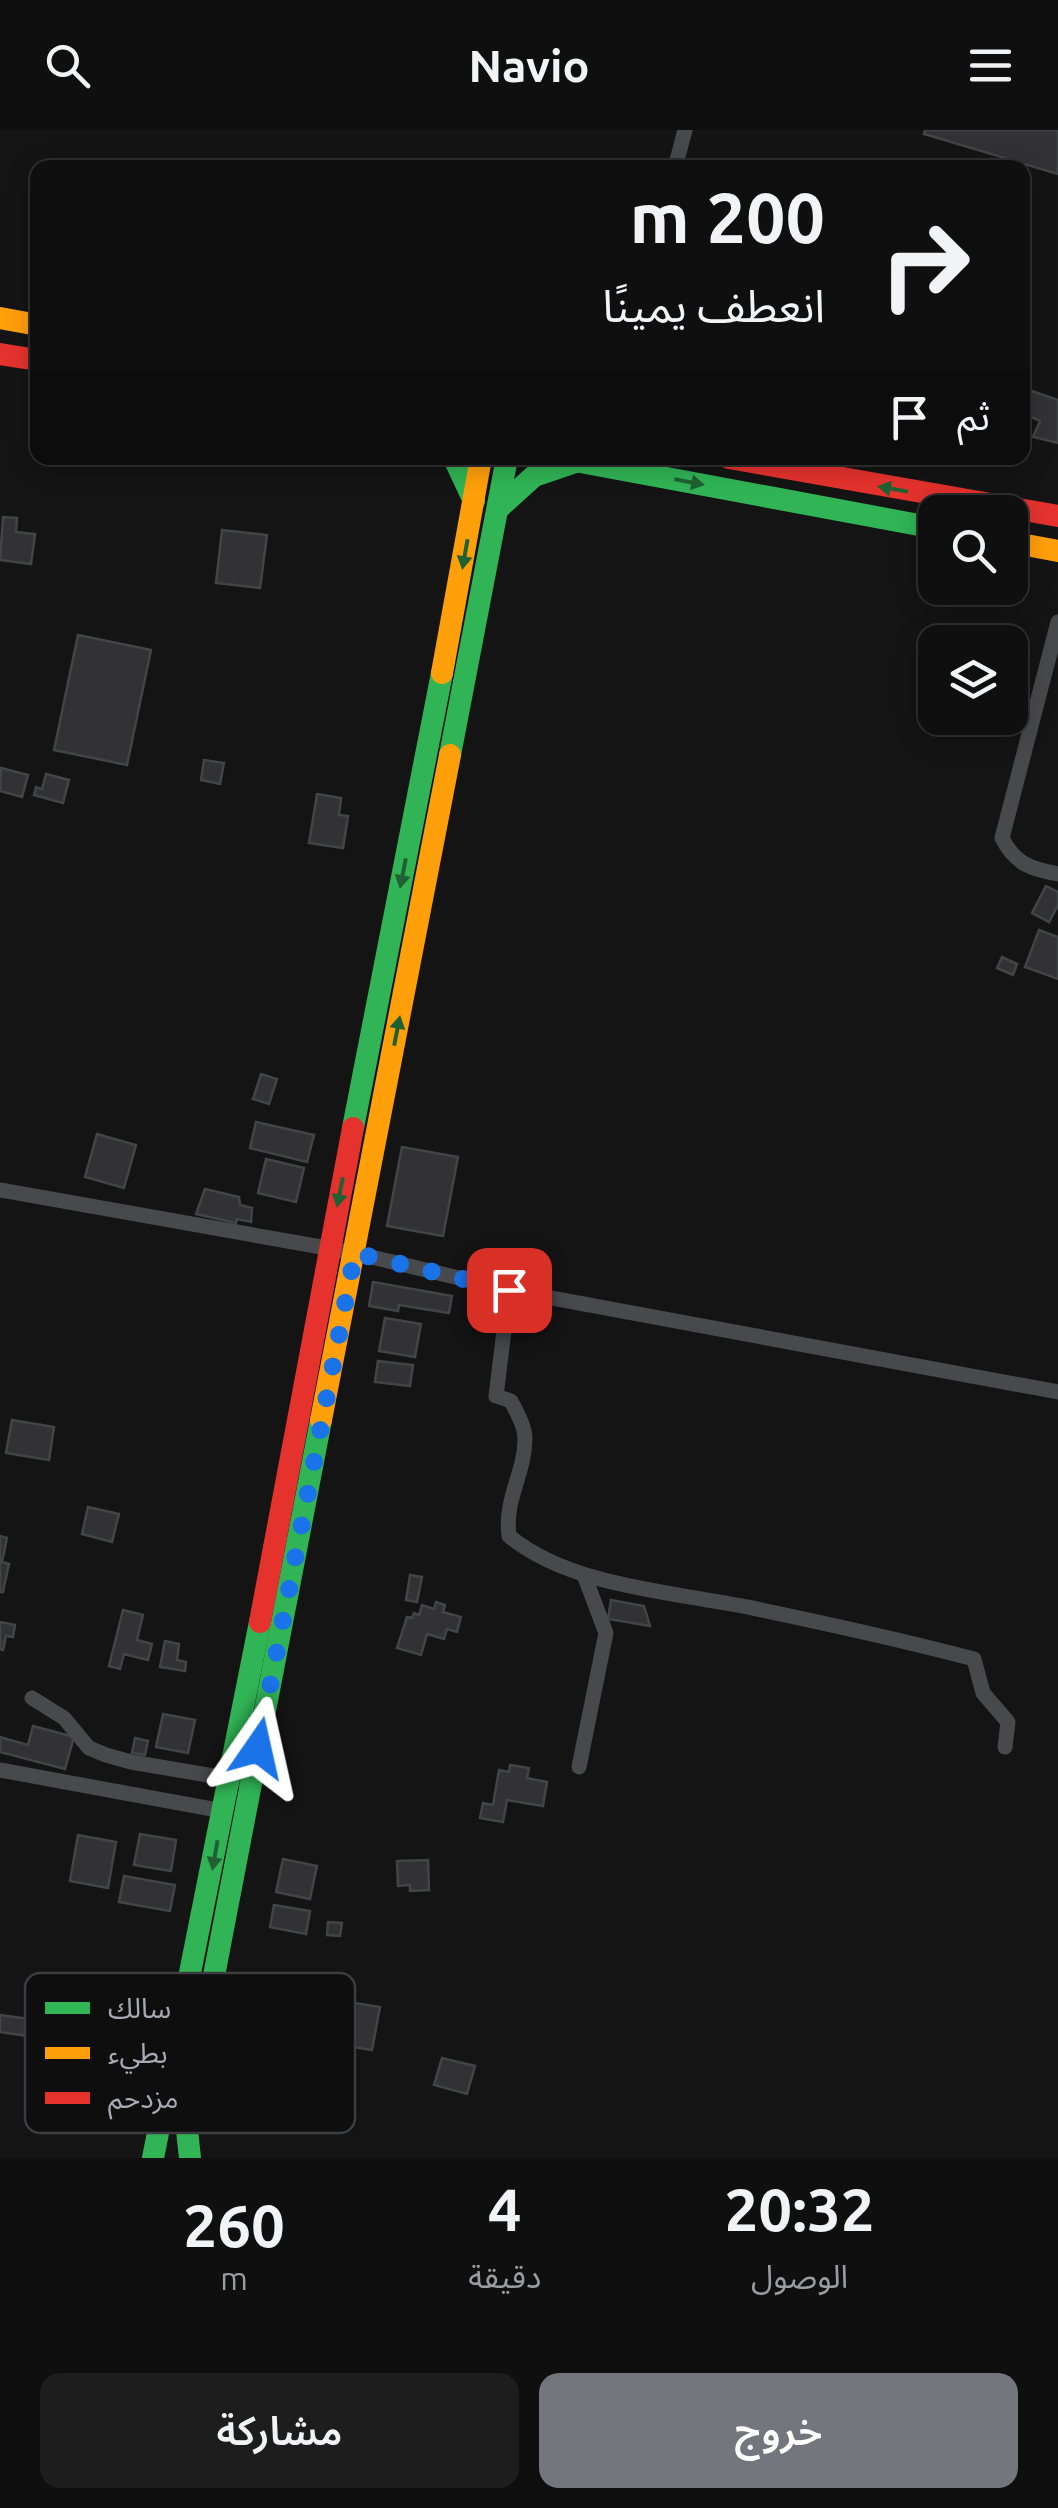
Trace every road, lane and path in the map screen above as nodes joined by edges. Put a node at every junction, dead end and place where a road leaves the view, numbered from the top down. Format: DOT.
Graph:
graph roads {
  1 [pos="684,130"];
  2 [pos="676,160"];
  3 [pos="0,318"];
  4 [pos="30,324"];
  5 [pos="0,354"];
  6 [pos="30,359"];
  7 [pos="457,465"];
  8 [pos="480,465"];
  9 [pos="506,465"];
  10 [pos="556,465"];
  11 [pos="600,465"];
  12 [pos="768,465"];
  13 [pos="474,501"];
  14 [pos="500,507"];
  15 [pos="1058,516"];
  16 [pos="918,525"];
  17 [pos="1028,545"];
  18 [pos="1058,551"];
  19 [pos="1058,622"];
  20 [pos="450,686"];
  21 [pos="1058,874"];
  22 [pos="362,1079"];
  23 [pos="388,1082"];
  24 [pos="0,1190"];
  25 [pos="329,1249"];
  26 [pos="355,1253"];
  27 [pos="509,1290"];
  28 [pos="1058,1392"];
  29 [pos="299,1470"];
  30 [pos="584,1575"];
  31 [pos="32,1698"];
  32 [pos="1005,1747"];
  33 [pos="580,1767"];
  34 [pos="0,1770"];
  35 [pos="241,1780"];
  36 [pos="223,1811"];
  37 [pos="203,1973"];
  38 [pos="203,1973"];
  39 [pos="161,2133"];
  40 [pos="187,2133"];
  41 [pos="154,2158"];
  42 [pos="190,2158"];
  1 -- 2 [label="street"];
  3 -- 4 [label="main road"];
  5 -- 6 [label="main road"];
  7 -- 13 [label="main road"];
  8 -- 13 [label="main road"];
  9 -- 14 [label="main road"];
  10 -- 14 [label="main road"];
  11 -- 16 [label="main road, one-way"];
  15 -- 12 [label="main road, one-way"];
  13 -- 20 [label="main road, one-way"];
  14 -- 20 [label="main road"];
  17 -- 18 [label="main road"];
  19 -- 21 [label="street"];
  20 -- 22 [label="main road, one-way"];
  23 -- 20 [label="main road, one-way"];
  22 -- 23 [label="main road"];
  22 -- 25 [label="main road, one-way"];
  23 -- 26 [label="main road"];
  24 -- 25 [label="street"];
  25 -- 26 [label="street"];
  25 -- 29 [label="main road"];
  26 -- 27 [label="street"];
  26 -- 29 [label="main road"];
  27 -- 28 [label="street"];
  27 -- 30 [label="street"];
  29 -- 35 [label="main road"];
  30 -- 32 [label="street"];
  30 -- 33 [label="street"];
  31 -- 35 [label="street"];
  34 -- 36 [label="street"];
  35 -- 36 [label="main road"];
  35 -- 37 [label="main road"];
  36 -- 38 [label="main road, one-way"];
  39 -- 41 [label="main road"];
  40 -- 42 [label="main road"];
}
